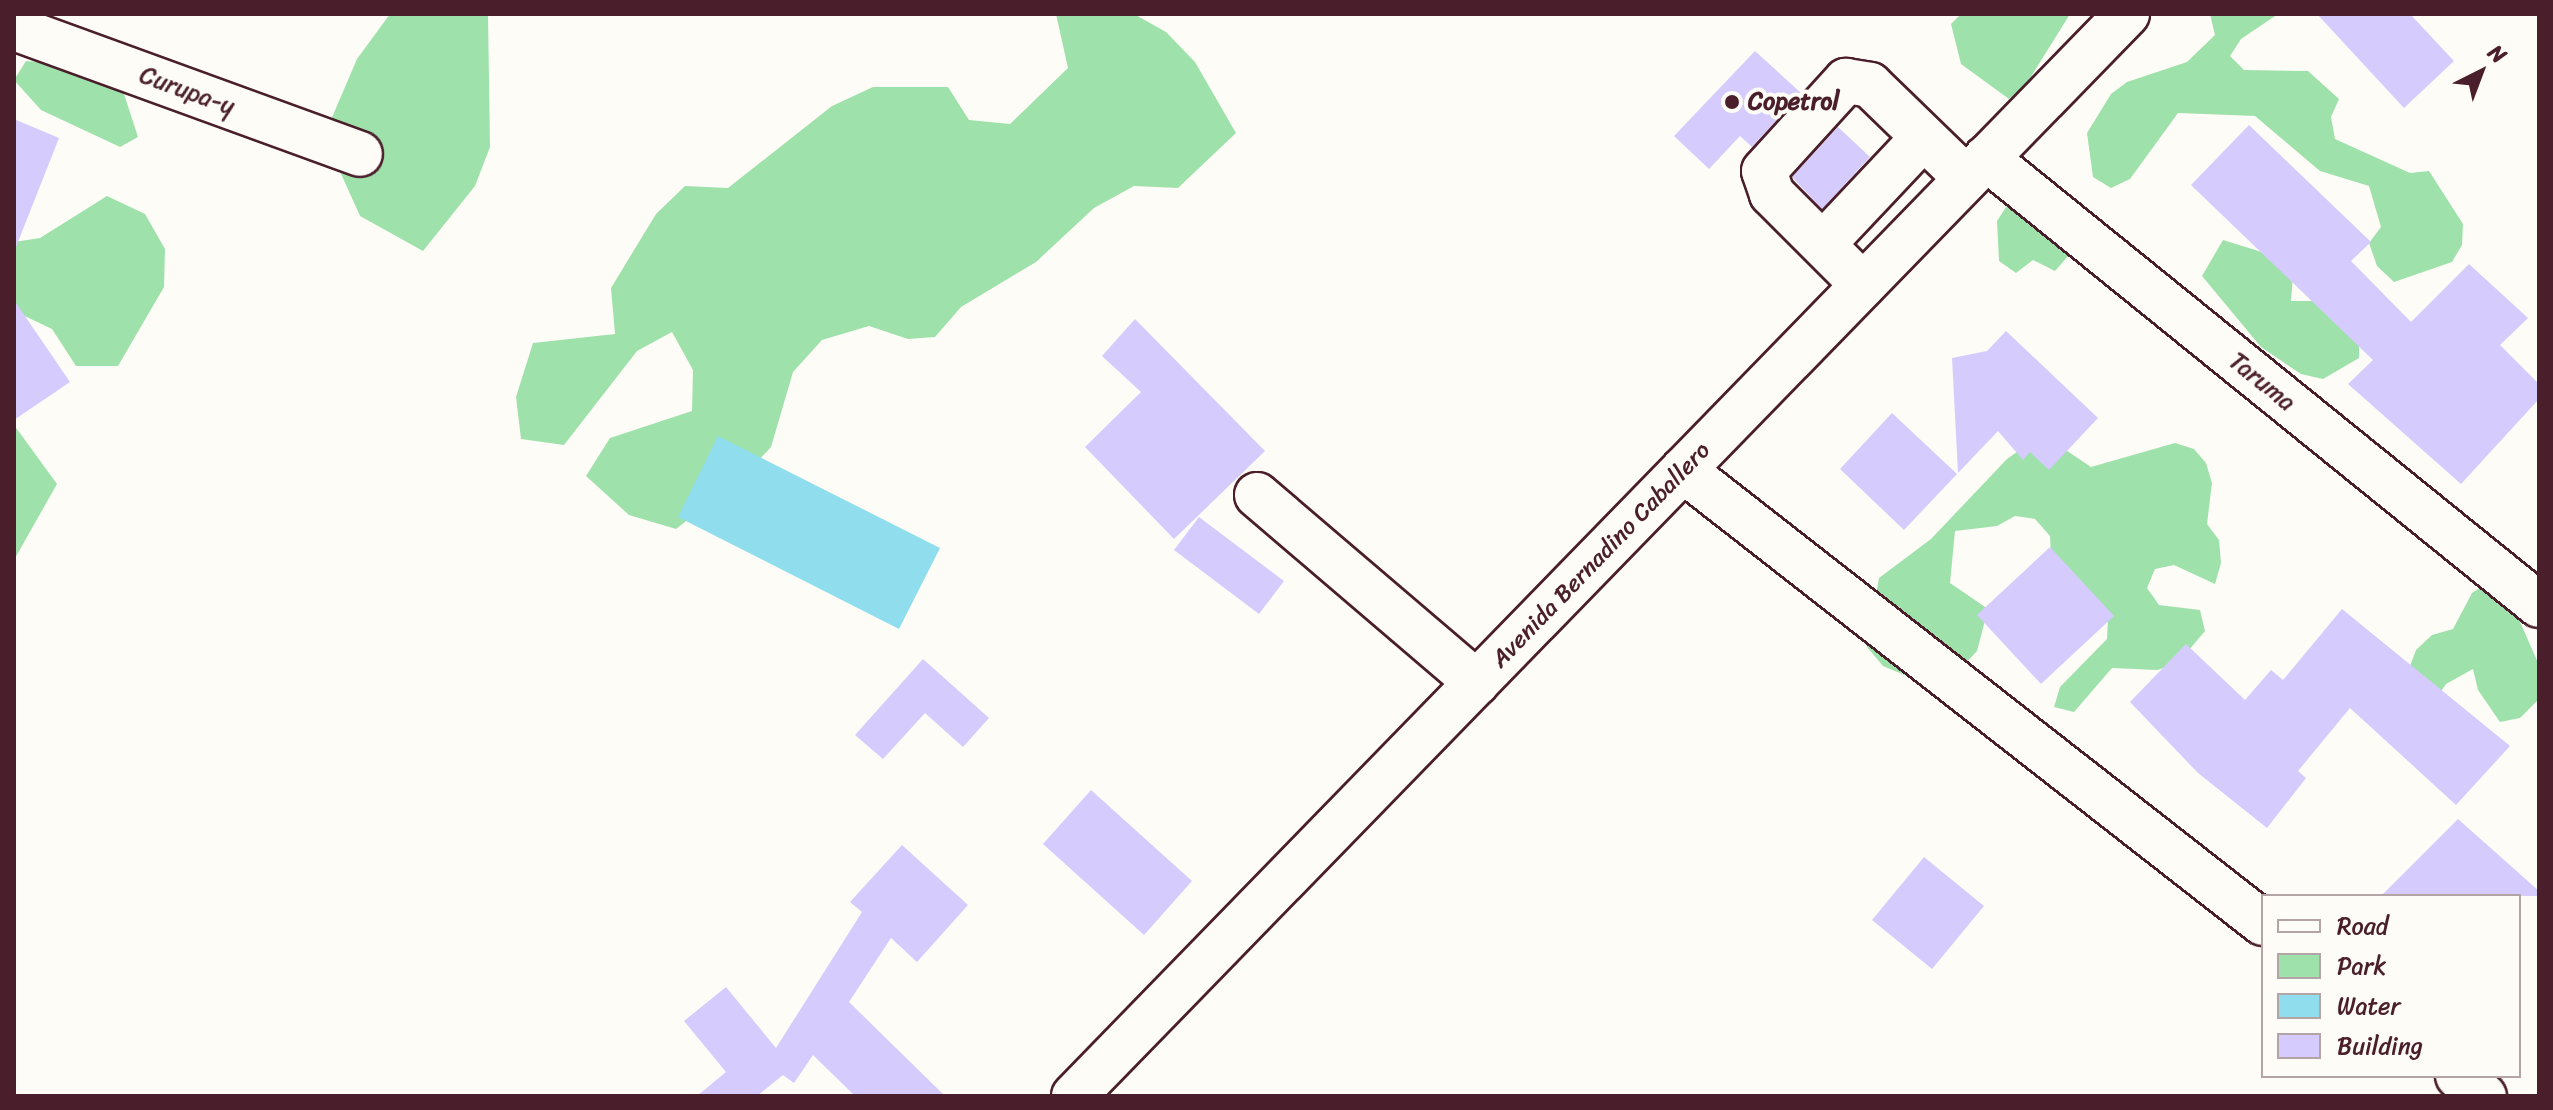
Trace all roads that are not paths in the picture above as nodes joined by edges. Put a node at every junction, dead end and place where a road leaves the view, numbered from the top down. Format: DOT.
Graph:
graph roads {
  1 [pos="2127,14"];
  2 [pos="14,28"];
  3 [pos="1923,138"];
  4 [pos="360,154"];
  5 [pos="1976,168"];
  6 [pos="1823,244"];
  7 [pos="1863,285"];
  8 [pos="1683,470"];
  9 [pos="1257,495"];
  10 [pos="2539,605"];
  11 [pos="1477,683"];
  12 [pos="2261,921"];
  13 [pos="2461,1078"];
  14 [pos="1074,1096"];
  15 [pos="2484,1096"];
  1 -- 5 [label="street, Avenida Bernadino Caballero"];
  2 -- 4 [label="street, Curupa-y"];
  3 -- 5 [label="street, Taruma"];
  3 -- 6 [label="street"];
  3 -- 6 [label="street, Taruma"];
  5 -- 7 [label="street, Avenida Bernadino Caballero"];
  5 -- 10 [label="street, Taruma"];
  6 -- 7 [label="street"];
  7 -- 8 [label="street, Avenida Bernadino Caballero"];
  8 -- 11 [label="street, Avenida Bernadino Caballero"];
  8 -- 12 [label="street"];
  9 -- 11 [label="street"];
  11 -- 14 [label="street, Avenida Bernadino Caballero"];
  13 -- 15 [label="street"];
}
